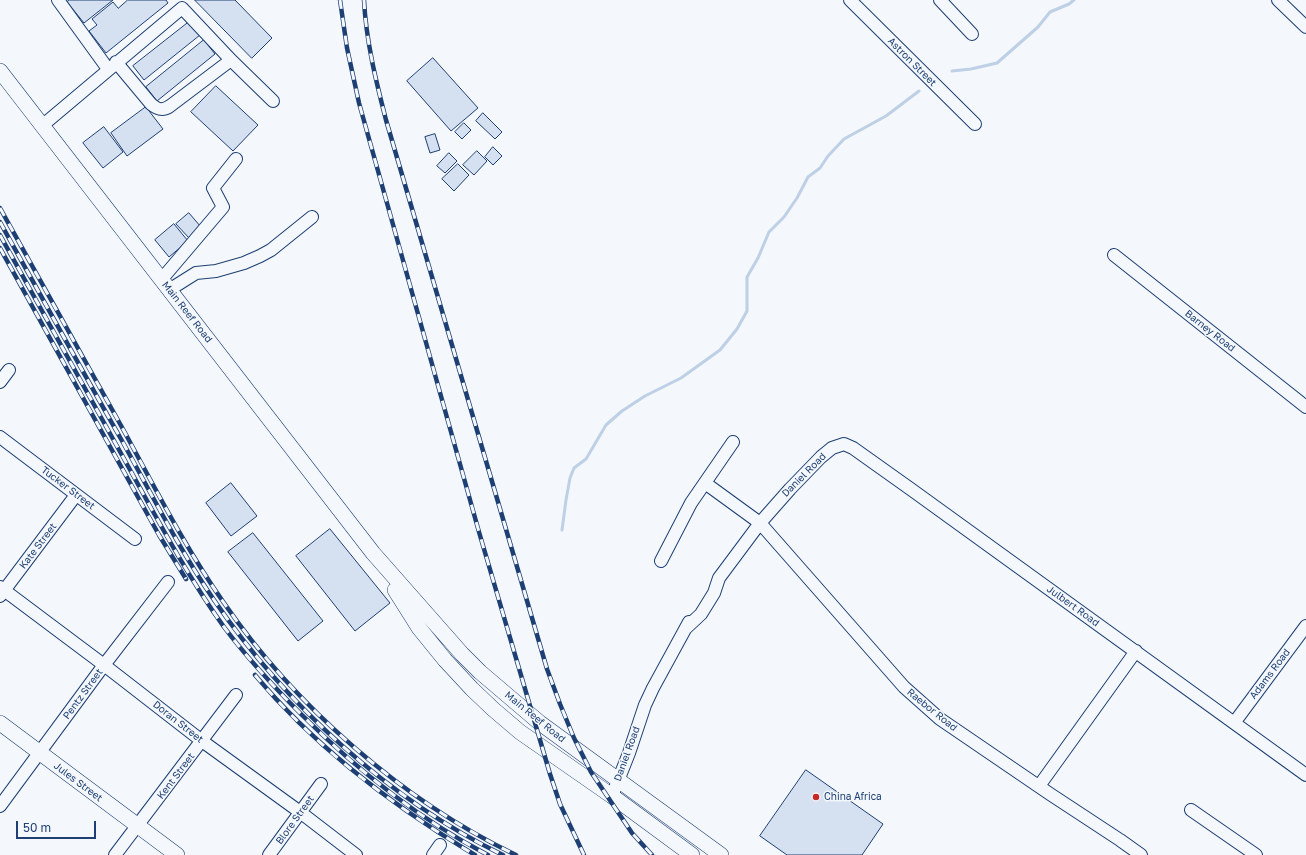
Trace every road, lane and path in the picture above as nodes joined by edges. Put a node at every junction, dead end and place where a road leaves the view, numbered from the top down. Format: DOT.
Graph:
graph roads {
  1 [pos="58,0"];
  2 [pos="850,0"];
  3 [pos="940,0"];
  4 [pos="1278,0"];
  5 [pos="178,4"];
  6 [pos="1306,27"];
  7 [pos="972,34"];
  8 [pos="231,60"];
  9 [pos="112,66"];
  10 [pos="0,71"];
  11 [pos="273,101"];
  12 [pos="975,124"];
  13 [pos="43,125"];
  14 [pos="236,159"];
  15 [pos="312,217"];
  16 [pos="1114,255"];
  17 [pos="165,285"];
  18 [pos="9,370"];
  19 [pos="0,382"];
  20 [pos="1306,407"];
  21 [pos="0,438"];
  22 [pos="733,442"];
  23 [pos="705,483"];
  24 [pos="912,490"];
  25 [pos="76,494"];
  26 [pos="760,523"];
  27 [pos="135,539"];
  28 [pos="373,553"];
  29 [pos="661,561"];
  30 [pos="168,582"];
  31 [pos="1,592"];
  32 [pos="1306,626"];
  33 [pos="1136,651"];
  34 [pos="104,665"];
  35 [pos="236,695"];
  36 [pos="0,723"];
  37 [pos="1234,723"];
  38 [pos="202,741"];
  39 [pos="567,743"];
  40 [pos="40,753"];
  41 [pos="559,758"];
  42 [pos="1306,775"];
  43 [pos="618,780"];
  44 [pos="321,784"];
  45 [pos="1039,786"];
  46 [pos="612,796"];
  47 [pos="0,806"];
  48 [pos="1191,810"];
  49 [pos="300,812"];
  50 [pos="138,826"];
  51 [pos="440,845"];
  52 [pos="115,855"];
  53 [pos="177,855"];
  54 [pos="269,855"];
  55 [pos="356,855"];
  56 [pos="432,855"];
  57 [pos="692,855"];
  58 [pos="721,855"];
  59 [pos="1141,855"];
  60 [pos="1256,855"];
  1 -- 9 [label="street"];
  2 -- 12 [label="street, Astron Street"];
  3 -- 7 [label="street"];
  4 -- 6 [label="street"];
  5 -- 8 [label="street"];
  5 -- 9 [label="street"];
  8 -- 9 [label="street"];
  8 -- 11 [label="street"];
  9 -- 13 [label="street"];
  10 -- 13 [label="main road, Main Reef Road"];
  13 -- 17 [label="main road, Main Reef Road"];
  14 -- 17 [label="street"];
  15 -- 17 [label="street"];
  16 -- 20 [label="street, Barney Road"];
  17 -- 28 [label="main road, Main Reef Road"];
  18 -- 19 [label="street"];
  21 -- 25 [label="street, Tucker Street"];
  22 -- 23 [label="street"];
  23 -- 26 [label="street, Raebor Road"];
  23 -- 29 [label="street"];
  24 -- 26 [label="street, Daniel Road"];
  24 -- 33 [label="street, Julbert Road"];
  25 -- 27 [label="street, Tucker Street"];
  25 -- 31 [label="street, Kate Street"];
  26 -- 43 [label="street, Daniel Road"];
  26 -- 45 [label="street, Raebor Road"];
  28 -- 39 [label="main road, Main Reef Road"];
  28 -- 41 [label="main road, Main Reef Road"];
  30 -- 34 [label="street, Pentz Street"];
  31 -- 34 [label="street, Doran Street"];
  32 -- 37 [label="street, Adams Road"];
  33 -- 37 [label="street, Julbert Road"];
  33 -- 45 [label="street"];
  34 -- 38 [label="street, Doran Street"];
  34 -- 40 [label="street, Pentz Street"];
  35 -- 38 [label="street, Kent Street"];
  36 -- 40 [label="main road, Jules Street"];
  37 -- 42 [label="street, Julbert Road"];
  38 -- 49 [label="street, Doran Street"];
  38 -- 50 [label="street, Kent Street"];
  39 -- 41 [label="main road"];
  39 -- 43 [label="main road, Main Reef Road"];
  40 -- 47 [label="street, Pentz Street"];
  40 -- 50 [label="main road, Jules Street"];
  41 -- 46 [label="main road, Main Reef Road"];
  43 -- 46 [label="street, Daniel Road"];
  43 -- 58 [label="main road, Main Reef Road"];
  44 -- 49 [label="street, Blore Street"];
  45 -- 59 [label="street, Raebor Road"];
  46 -- 57 [label="main road, Main Reef Road"];
  48 -- 60 [label="street"];
  49 -- 54 [label="street, Blore Street"];
  49 -- 55 [label="street, Doran Street"];
  50 -- 52 [label="street, Kent Street"];
  50 -- 53 [label="main road, Jules Street"];
  51 -- 56 [label="street"];
}
